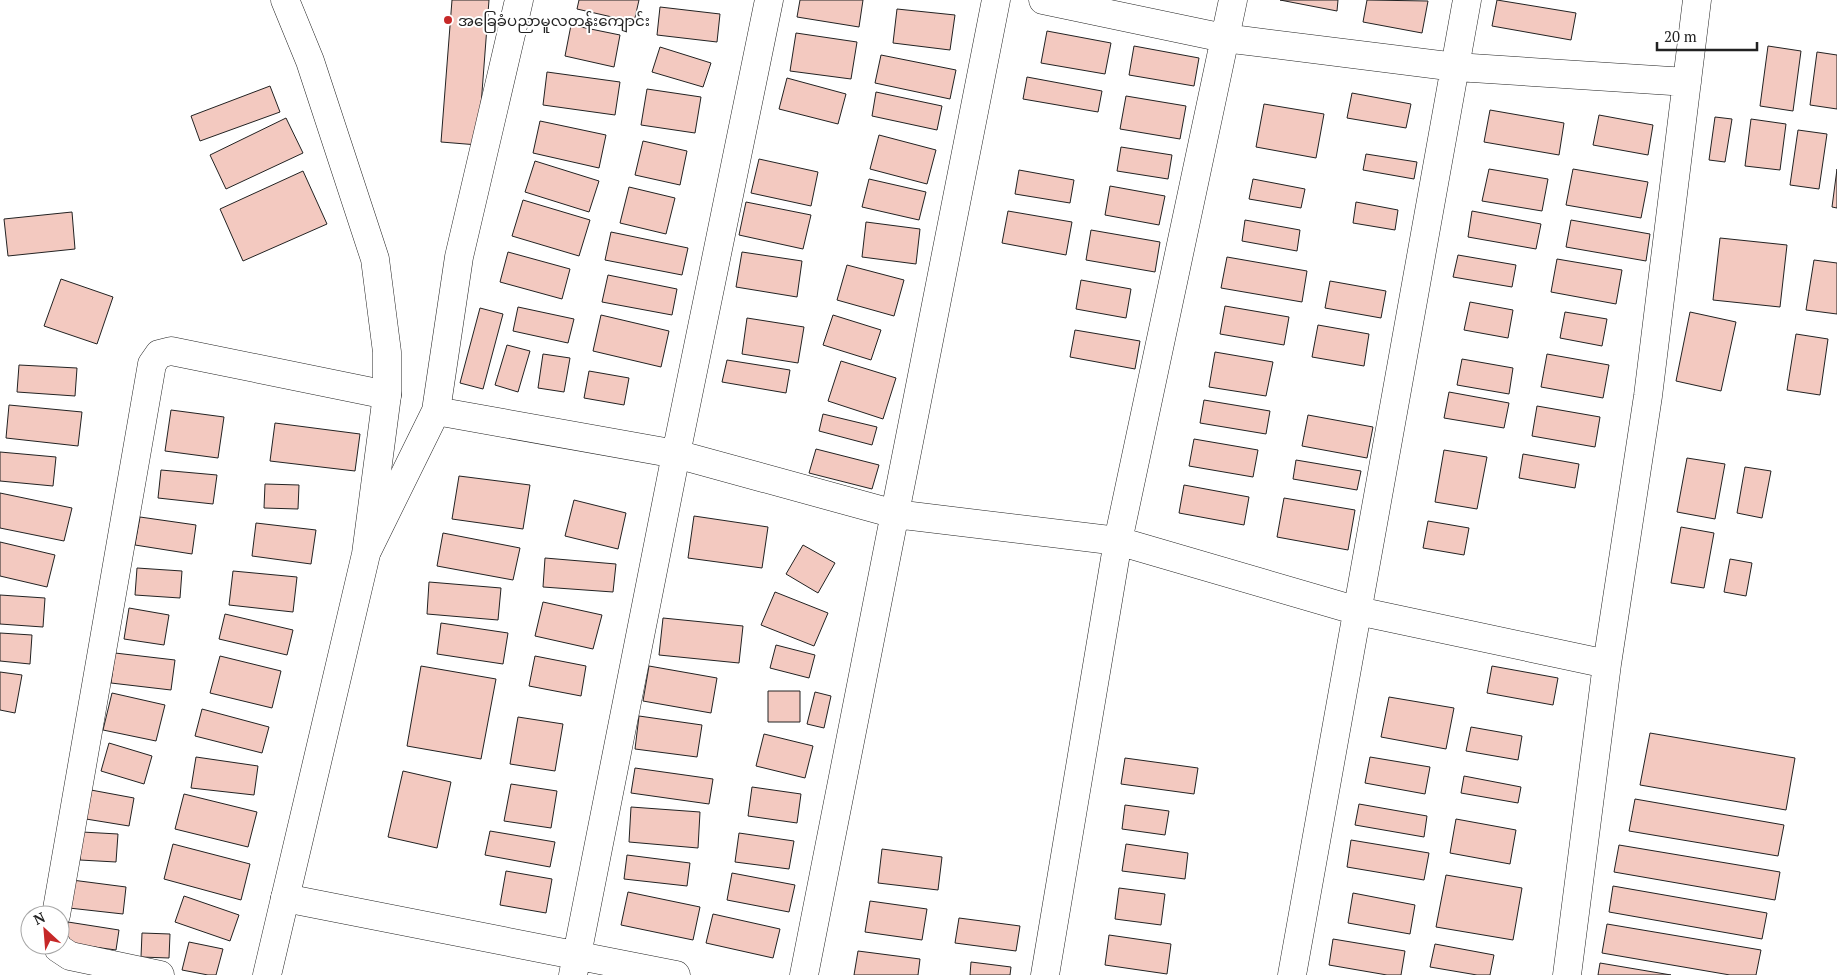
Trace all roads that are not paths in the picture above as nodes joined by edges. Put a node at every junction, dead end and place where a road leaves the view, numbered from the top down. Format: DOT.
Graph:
graph roads {
  1 [pos="285,0"];
  2 [pos="519,0"];
  3 [pos="769,0"];
  4 [pos="996,0"];
  5 [pos="1043,0"];
  6 [pos="1233,0"];
  7 [pos="1467,0"];
  8 [pos="1697,0"];
  9 [pos="1224,38"];
  10 [pos="1456,67"];
  11 [pos="1687,82"];
  12 [pos="387,395"];
  13 [pos="436,411"];
  14 [pos="676,454"];
  15 [pos="895,514"];
  16 [pos="1118,541"];
  17 [pos="366,554"];
  18 [pos="1358,611"];
  19 [pos="1607,664"];
  20 [pos="284,898"];
  21 [pos="58,905"];
  22 [pos="68,955"];
  23 [pos="575,965"];
  24 [pos="160,975"];
  25 [pos="267,975"];
  26 [pos="676,975"];
  27 [pos="804,975"];
  28 [pos="1045,975"];
  29 [pos="1292,975"];
  30 [pos="1567,975"];
  1 -- 12 [label="street"];
  2 -- 13 [label="street"];
  3 -- 14 [label="street"];
  4 -- 15 [label="street"];
  5 -- 9 [label="street"];
  6 -- 9 [label="street"];
  7 -- 10 [label="street"];
  8 -- 11 [label="street"];
  9 -- 10 [label="street"];
  9 -- 16 [label="street"];
  10 -- 11 [label="street"];
  10 -- 18 [label="street"];
  11 -- 19 [label="street"];
  12 -- 17 [label="street"];
  12 -- 21 [label="street"];
  13 -- 14 [label="street"];
  13 -- 17 [label="street"];
  14 -- 15 [label="street"];
  14 -- 23 [label="street"];
  15 -- 16 [label="street"];
  15 -- 27 [label="street"];
  16 -- 18 [label="street"];
  16 -- 28 [label="street"];
  17 -- 20 [label="street"];
  18 -- 19 [label="street"];
  18 -- 29 [label="street"];
  19 -- 30 [label="street"];
  20 -- 23 [label="street"];
  20 -- 25 [label="street"];
  22 -- 24 [label="street"];
  23 -- 26 [label="street"];
}
